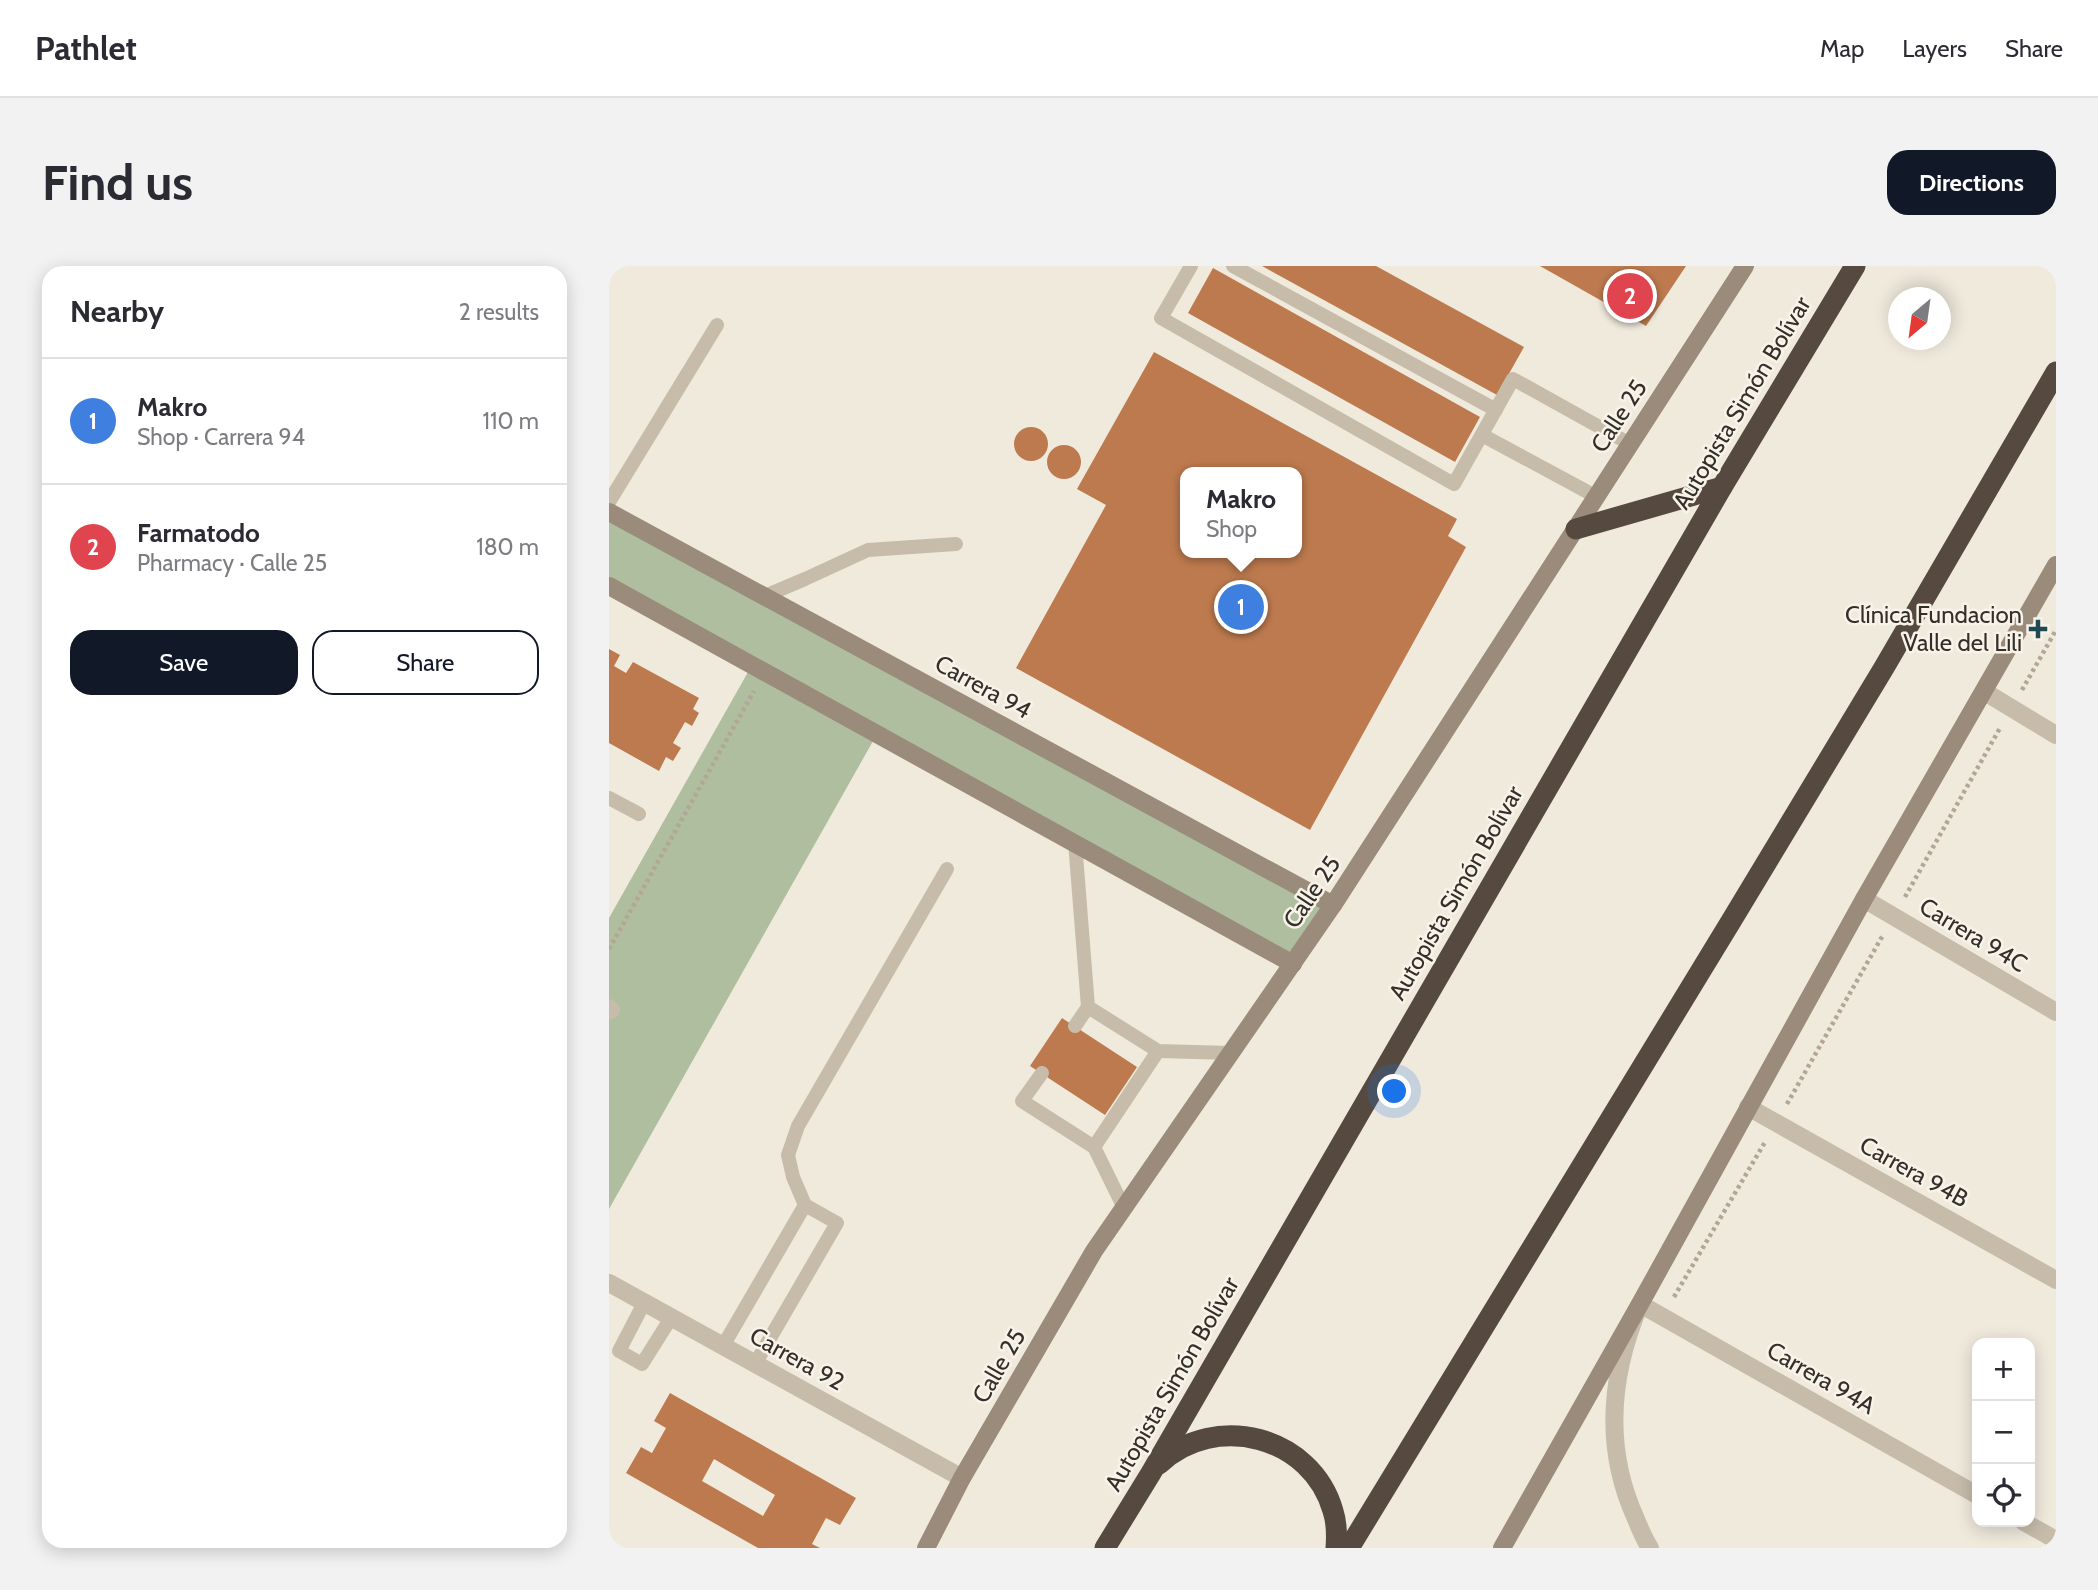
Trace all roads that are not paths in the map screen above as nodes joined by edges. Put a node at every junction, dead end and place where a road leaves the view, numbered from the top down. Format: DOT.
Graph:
graph roads {
  1 [pos="1191,266"];
  2 [pos="1233,266"];
  3 [pos="1745,266"];
  4 [pos="1855,266"];
  5 [pos="717,325"];
  6 [pos="2056,372"];
  7 [pos="1496,410"];
  8 [pos="1482,435"];
  9 [pos="1630,444"];
  10 [pos="1722,487"];
  11 [pos="1597,496"];
  12 [pos="609,502"];
  13 [pos="609,512"];
  14 [pos="1576,529"];
  15 [pos="956,544"];
  16 [pos="2056,565"];
  17 [pos="609,586"];
  18 [pos="765,596"];
  19 [pos="1985,692"];
  20 [pos="2056,735"];
  21 [pos="609,798"];
  22 [pos="639,814"];
  23 [pos="1075,842"];
  24 [pos="947,869"];
  25 [pos="1864,900"];
  26 [pos="1333,905"];
  27 [pos="1293,964"];
  28 [pos="1088,1007"];
  29 [pos="2056,1012"];
  30 [pos="1075,1026"];
  31 [pos="1158,1051"];
  32 [pos="1231,1054"];
  33 [pos="1042,1073"];
  34 [pos="1748,1107"];
  35 [pos="1094,1147"];
  36 [pos="805,1205"];
  37 [pos="1124,1208"];
  38 [pos="2056,1280"];
  39 [pos="609,1283"];
  40 [pos="644,1303"];
  41 [pos="1640,1304"];
  42 [pos="671,1318"];
  43 [pos="723,1346"];
  44 [pos="755,1364"];
  45 [pos="1151,1473"];
  46 [pos="962,1478"];
  47 [pos="1972,1492"];
  48 [pos="2033,1527"];
  49 [pos="2056,1540"];
  50 [pos="926,1548"];
  51 [pos="1105,1548"];
  52 [pos="1336,1548"];
  53 [pos="1349,1548"];
  54 [pos="1502,1548"];
  55 [pos="1650,1548"];
  1 -- 8 [label="lane"];
  2 -- 7 [label="lane"];
  3 -- 9 [label="street, Calle 25"];
  4 -- 10 [label="highway, Autopista Simón Bolívar"];
  5 -- 12 [label="lane"];
  6 -- 53 [label="highway"];
  7 -- 8 [label="lane"];
  7 -- 9 [label="lane"];
  8 -- 11 [label="lane"];
  9 -- 11 [label="street, Calle 25"];
  10 -- 14 [label="highway"];
  10 -- 45 [label="highway, Autopista Simón Bolívar"];
  11 -- 14 [label="street, Calle 25"];
  13 -- 18 [label="street, Carrera 94"];
  14 -- 26 [label="street, Calle 25"];
  15 -- 18 [label="lane"];
  16 -- 19 [label="street"];
  17 -- 23 [label="street"];
  18 -- 26 [label="street, Carrera 94"];
  19 -- 20 [label="street"];
  19 -- 25 [label="street"];
  21 -- 22 [label="lane"];
  23 -- 27 [label="street"];
  23 -- 28 [label="lane"];
  24 -- 36 [label="lane"];
  25 -- 29 [label="street, Carrera 94C"];
  25 -- 34 [label="street"];
  26 -- 27 [label="street, Calle 25"];
  27 -- 32 [label="street, Calle 25"];
  28 -- 30 [label="lane"];
  28 -- 31 [label="lane"];
  31 -- 32 [label="lane"];
  31 -- 35 [label="lane"];
  32 -- 37 [label="street, Calle 25"];
  33 -- 35 [label="lane"];
  34 -- 38 [label="street, Carrera 94B"];
  34 -- 41 [label="street"];
  35 -- 37 [label="lane"];
  36 -- 43 [label="lane"];
  36 -- 44 [label="lane"];
  37 -- 46 [label="street, Calle 25"];
  39 -- 40 [label="street, Carrera 92"];
  40 -- 42 [label="street, Carrera 92"];
  40 -- 42 [label="lane"];
  41 -- 47 [label="street, Carrera 94A"];
  41 -- 54 [label="street"];
  41 -- 55 [label="street"];
  42 -- 43 [label="street, Carrera 92"];
  43 -- 44 [label="street, Carrera 92"];
  44 -- 46 [label="street, Carrera 92"];
  45 -- 51 [label="highway, Autopista Simón Bolívar"];
  45 -- 52 [label="highway"];
  46 -- 50 [label="street, Calle 25"];
  48 -- 49 [label="street"];
}
